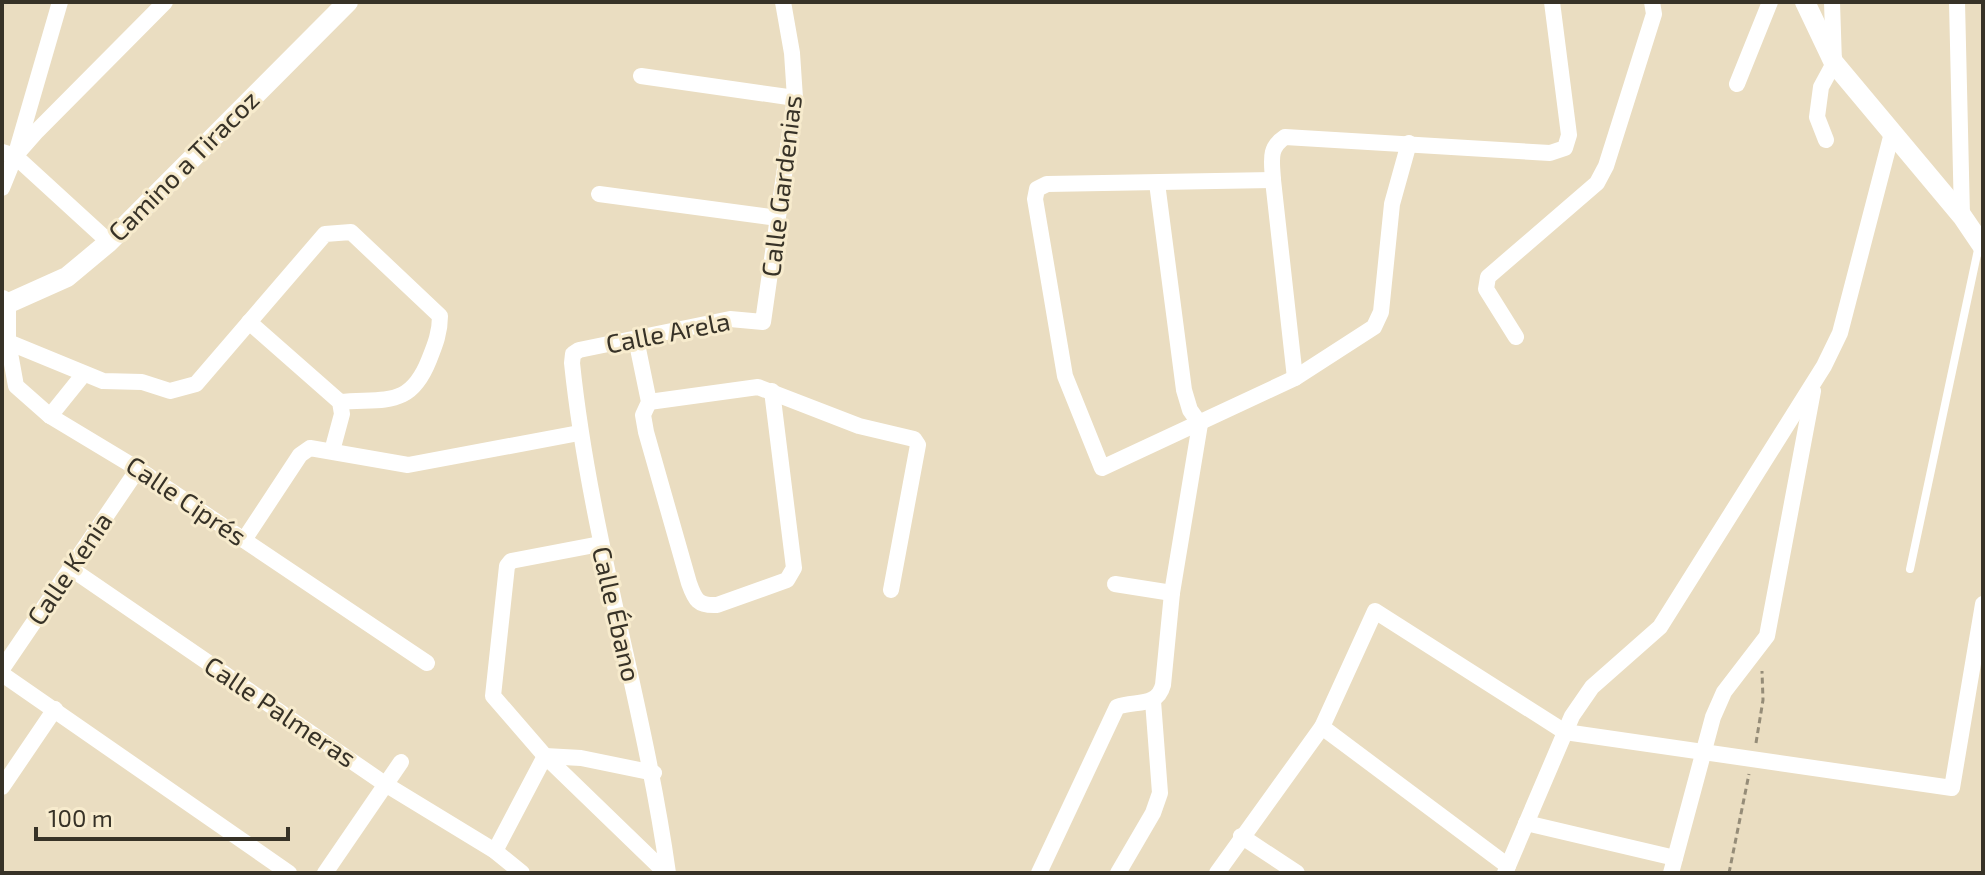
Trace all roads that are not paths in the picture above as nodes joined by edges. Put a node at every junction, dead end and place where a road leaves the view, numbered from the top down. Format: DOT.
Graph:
graph roads {
  1 [pos="60,2"];
  2 [pos="165,2"];
  3 [pos="783,2"];
  4 [pos="1552,2"];
  5 [pos="1652,2"];
  6 [pos="1770,2"];
  7 [pos="1805,2"];
  8 [pos="1832,2"];
  9 [pos="1957,2"];
  10 [pos="343,4"];
  11 [pos="1834,63"];
  12 [pos="641,76"];
  13 [pos="1737,84"];
  14 [pos="795,98"];
  15 [pos="1892,133"];
  16 [pos="1826,140"];
  17 [pos="1409,143"];
  18 [pos="9,154"];
  19 [pos="1273,180"];
  20 [pos="1157,183"];
  21 [pos="2,188"];
  22 [pos="599,194"];
  23 [pos="1962,216"];
  24 [pos="778,218"];
  25 [pos="109,242"];
  26 [pos="1981,245"];
  27 [pos="4,301"];
  28 [pos="249,322"];
  29 [pos="763,322"];
  30 [pos="1516,337"];
  31 [pos="636,339"];
  32 [pos="8,342"];
  33 [pos="573,354"];
  34 [pos="83,375"];
  35 [pos="1295,378"];
  36 [pos="1815,381"];
  37 [pos="772,391"];
  38 [pos="340,402"];
  39 [pos="649,402"];
  40 [pos="50,416"];
  41 [pos="1200,424"];
  42 [pos="579,433"];
  43 [pos="332,451"];
  44 [pos="138,469"];
  45 [pos="244,540"];
  46 [pos="600,544"];
  47 [pos="70,568"];
  48 [pos="1910,569"];
  49 [pos="1115,584"];
  50 [pos="891,590"];
  51 [pos="1172,593"];
  52 [pos="1983,604"];
  53 [pos="427,663"];
  54 [pos="2,672"];
  55 [pos="1153,701"];
  56 [pos="55,709"];
  57 [pos="1322,727"];
  58 [pos="1565,732"];
  59 [pos="1704,751"];
  60 [pos="545,756"];
  61 [pos="401,762"];
  62 [pos="654,773"];
  63 [pos="385,784"];
  64 [pos="2,787"];
  65 [pos="1526,823"];
  66 [pos="1241,836"];
  67 [pos="495,851"];
  68 [pos="1673,865"];
  69 [pos="1506,869"];
  70 [pos="289,873"];
  71 [pos="325,873"];
  72 [pos="522,873"];
  73 [pos="667,873"];
  74 [pos="1039,873"];
  75 [pos="1118,873"];
  76 [pos="1217,873"];
  77 [pos="1297,873"];
  1 -- 18 [label="street"];
  2 -- 18 [label="street"];
  3 -- 14 [label="street, Calle Gardenias"];
  4 -- 17 [label="street"];
  5 -- 30 [label="street"];
  6 -- 13 [label="street"];
  7 -- 11 [label="street"];
  8 -- 11 [label="street"];
  9 -- 23 [label="street"];
  10 -- 25 [label="street, Camino a Tiracoz"];
  11 -- 15 [label="street"];
  11 -- 16 [label="street"];
  12 -- 14 [label="street"];
  14 -- 24 [label="street, Calle Gardenias"];
  15 -- 23 [label="street"];
  15 -- 36 [label="street"];
  17 -- 19 [label="street"];
  17 -- 35 [label="street"];
  18 -- 21 [label="street"];
  18 -- 25 [label="street"];
  19 -- 20 [label="street"];
  19 -- 35 [label="street"];
  20 -- 41 [label="street"];
  20 -- 41 [label="street"];
  22 -- 24 [label="street"];
  23 -- 26 [label="street"];
  24 -- 29 [label="street, Calle Gardenias"];
  25 -- 27 [label="street, Camino a Tiracoz"];
  26 -- 48 [label="lane"];
  27 -- 32 [label="street, Calle Ciprés"];
  28 -- 34 [label="street"];
  28 -- 38 [label="street"];
  28 -- 38 [label="street"];
  29 -- 31 [label="street, Calle Arela"];
  31 -- 33 [label="street, Calle Arela"];
  31 -- 39 [label="street"];
  32 -- 34 [label="street"];
  32 -- 40 [label="street, Calle Ciprés"];
  33 -- 42 [label="street, Calle Ébano"];
  34 -- 40 [label="street"];
  35 -- 41 [label="street"];
  36 -- 58 [label="street"];
  36 -- 59 [label="street"];
  37 -- 39 [label="street"];
  37 -- 39 [label="street"];
  37 -- 50 [label="street"];
  38 -- 43 [label="street"];
  40 -- 44 [label="street, Calle Ciprés"];
  41 -- 51 [label="street"];
  42 -- 43 [label="street"];
  42 -- 46 [label="street, Calle Ébano"];
  43 -- 45 [label="street"];
  44 -- 45 [label="street, Calle Ciprés"];
  44 -- 47 [label="street, Calle Kenia"];
  45 -- 53 [label="street, Calle Ciprés"];
  46 -- 60 [label="street"];
  46 -- 62 [label="street, Calle Ébano"];
  47 -- 54 [label="street, Calle Kenia"];
  47 -- 63 [label="street, Calle Palmeras"];
  49 -- 51 [label="street"];
  51 -- 55 [label="street"];
  52 -- 59 [label="street"];
  54 -- 56 [label="street"];
  55 -- 74 [label="street"];
  55 -- 75 [label="street"];
  56 -- 64 [label="street"];
  56 -- 70 [label="street"];
  57 -- 58 [label="street"];
  57 -- 66 [label="street"];
  57 -- 69 [label="street"];
  58 -- 59 [label="street"];
  58 -- 65 [label="street"];
  59 -- 68 [label="street"];
  60 -- 62 [label="street"];
  60 -- 67 [label="street"];
  60 -- 73 [label="street"];
  61 -- 63 [label="street"];
  62 -- 73 [label="street, Calle Ébano"];
  63 -- 67 [label="street, Calle Palmeras"];
  63 -- 71 [label="street"];
  65 -- 68 [label="street"];
  65 -- 69 [label="street"];
  66 -- 76 [label="street"];
  66 -- 77 [label="street"];
  67 -- 72 [label="street, Calle Palmeras"];
}
